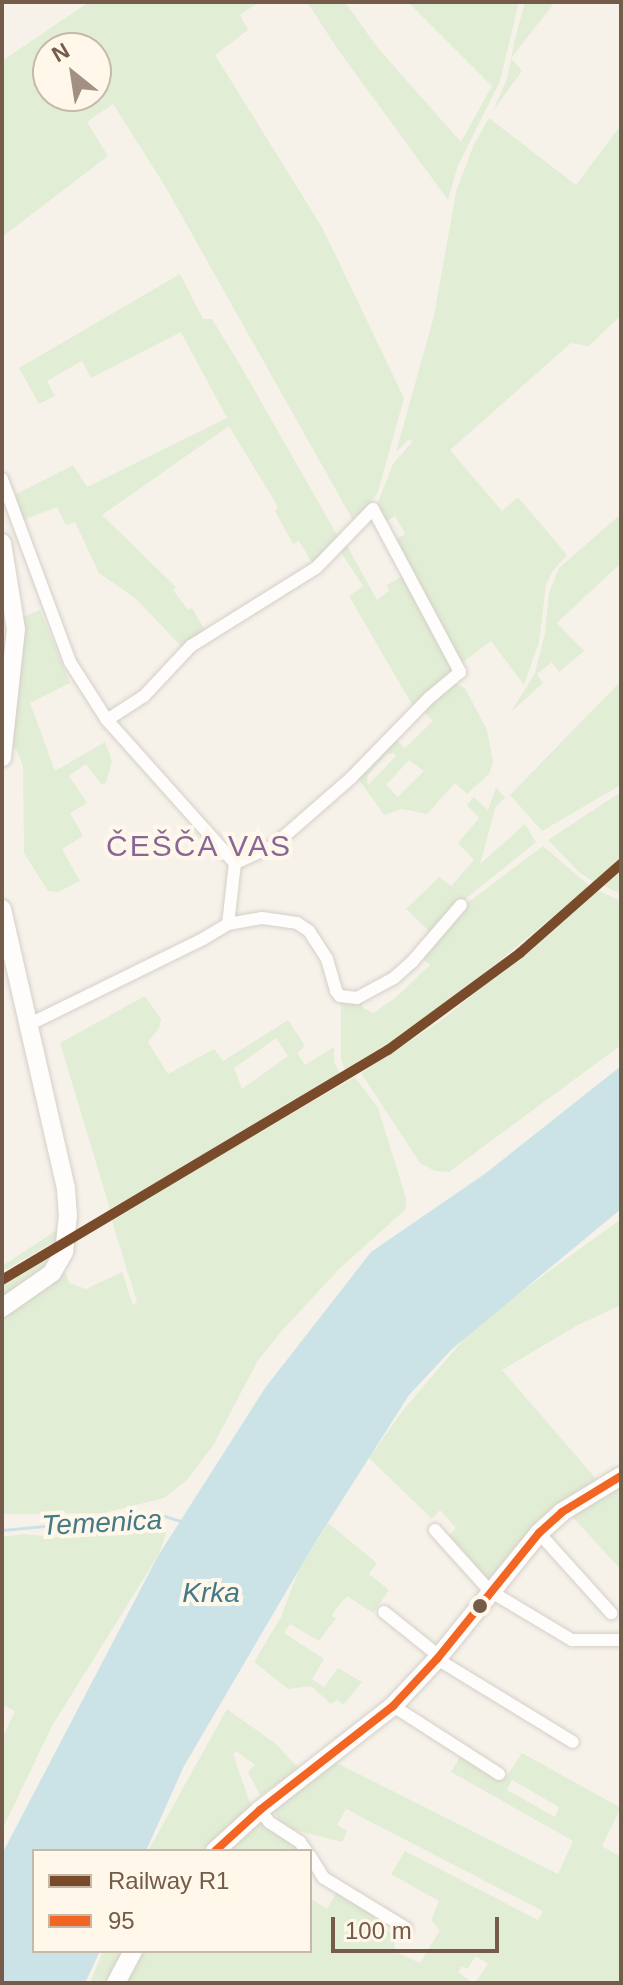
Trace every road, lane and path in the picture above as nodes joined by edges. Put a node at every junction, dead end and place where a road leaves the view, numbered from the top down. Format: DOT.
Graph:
graph roads {
  1 [pos="2,479"];
  2 [pos="2,543"];
  3 [pos="107,720"];
  4 [pos="2,757"];
  5 [pos="235,863"];
  6 [pos="461,905"];
  7 [pos="2,909"];
  8 [pos="228,924"];
  9 [pos="26,1026"];
  10 [pos="2,1308"];
  11 [pos="621,1476"];
  12 [pos="435,1530"];
  13 [pos="539,1533"];
  14 [pos="490,1591"];
  15 [pos="384,1612"];
  16 [pos="611,1613"];
  17 [pos="621,1640"];
  18 [pos="438,1657"];
  19 [pos="393,1706"];
  20 [pos="573,1742"];
  21 [pos="499,1774"];
  22 [pos="260,1810"];
  23 [pos="217,1849"];
  24 [pos="305,1849"];
  25 [pos="312,1859"];
  26 [pos="406,1928"];
  27 [pos="132,1953"];
  28 [pos="116,1983"];
  1 -- 3 [label="street"];
  2 -- 4 [label="street"];
  3 -- 5 [label="street"];
  3 -- 5 [label="street"];
  5 -- 8 [label="street"];
  6 -- 8 [label="street"];
  7 -- 9 [label="street"];
  8 -- 9 [label="street"];
  9 -- 10 [label="street"];
  11 -- 13 [label="street"];
  12 -- 14 [label="street"];
  13 -- 14 [label="street"];
  13 -- 16 [label="street"];
  14 -- 17 [label="street"];
  14 -- 18 [label="street"];
  15 -- 18 [label="street"];
  18 -- 19 [label="street"];
  18 -- 20 [label="street"];
  19 -- 21 [label="street"];
  19 -- 22 [label="street"];
  22 -- 23 [label="street"];
  22 -- 24 [label="street"];
  25 -- 26 [label="street"];
  27 -- 28 [label="street"];
}
